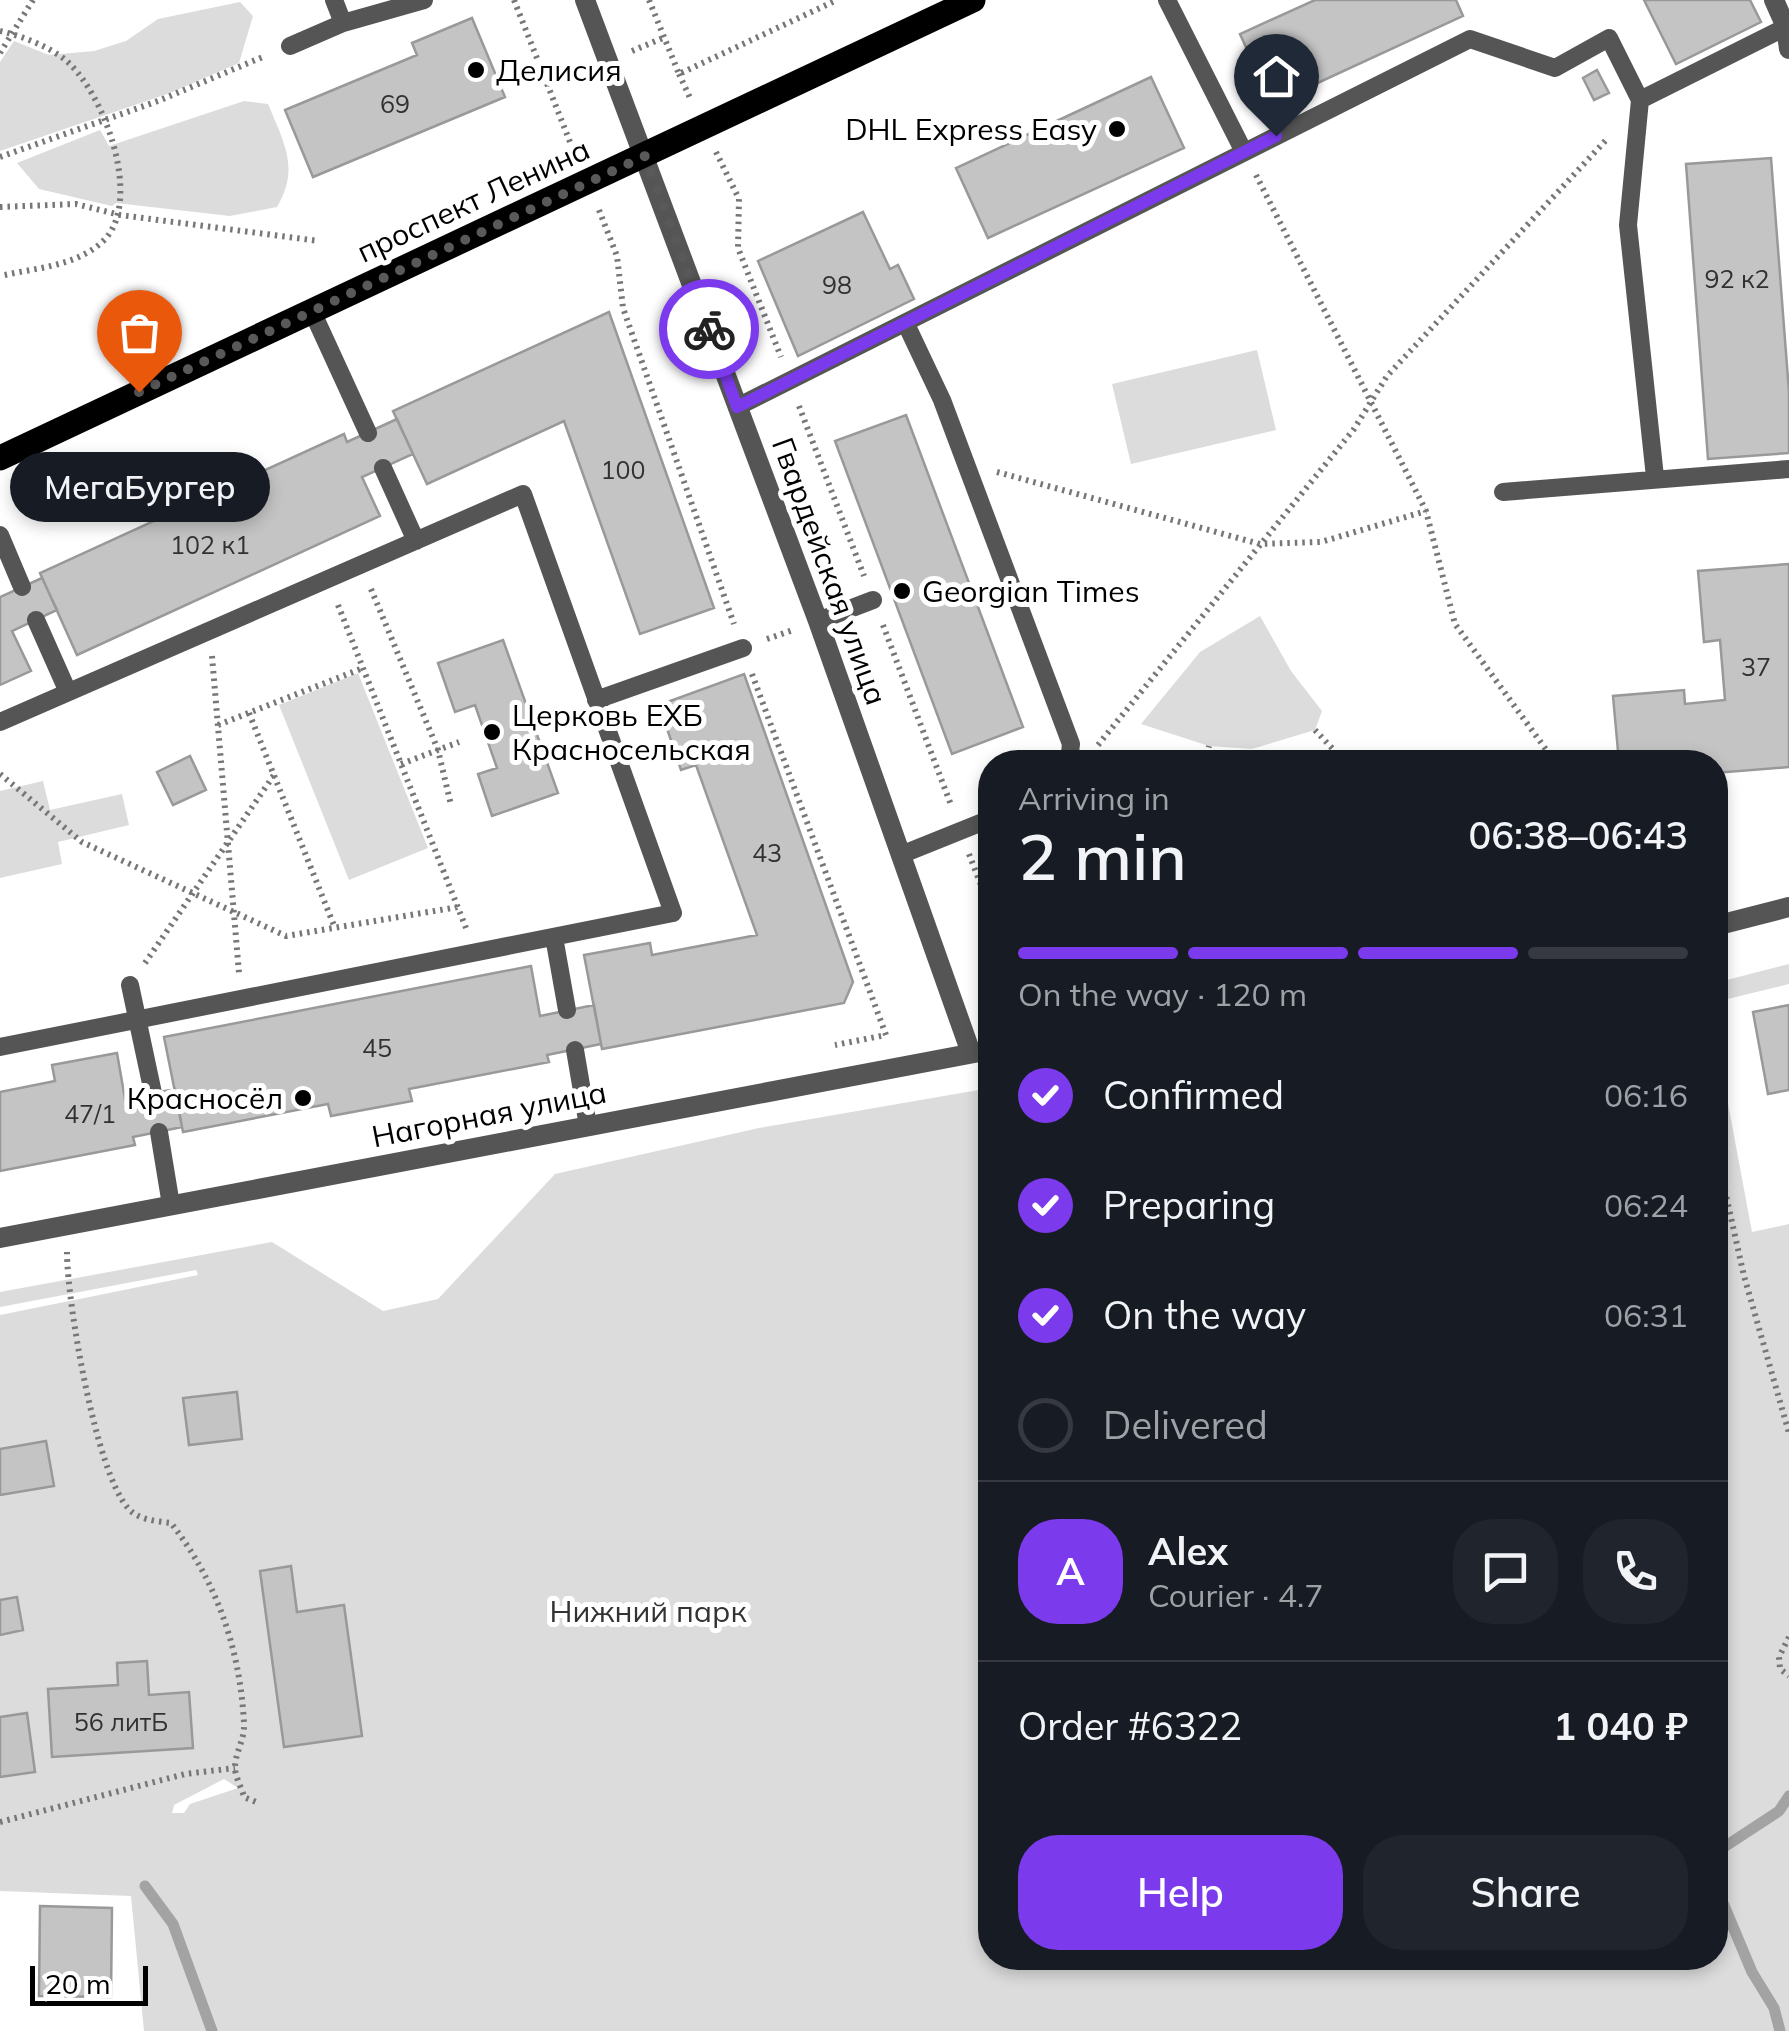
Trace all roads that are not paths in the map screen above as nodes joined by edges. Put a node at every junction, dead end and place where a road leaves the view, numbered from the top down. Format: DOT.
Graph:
graph roads {
  1 [pos="334,0"];
  2 [pos="424,0"];
  3 [pos="584,0"];
  4 [pos="973,0"];
  5 [pos="1167,0"];
  6 [pos="1774,0"];
  7 [pos="344,23"];
  8 [pos="1786,27"];
  9 [pos="290,46"];
  10 [pos="1789,49"];
  11 [pos="1640,100"];
  12 [pos="1244,152"];
  13 [pos="645,156"];
  14 [pos="312,311"];
  15 [pos="906,324"];
  16 [pos="737,407"];
  17 [pos="368,433"];
  18 [pos="0,458"];
  19 [pos="383,468"];
  20 [pos="1789,469"];
  21 [pos="1656,477"];
  22 [pos="1503,492"];
  23 [pos="0,536"];
  24 [pos="416,541"];
  25 [pos="22,587"];
  26 [pos="873,600"];
  27 [pos="36,620"];
  28 [pos="818,621"];
  29 [pos="743,648"];
  30 [pos="68,692"];
  31 [pos="596,700"];
  32 [pos="0,722"];
  33 [pos="1074,750"];
  34 [pos="978,825"];
  35 [pos="903,854"];
  36 [pos="1789,906"];
  37 [pos="1728,922"];
  38 [pos="554,937"];
  39 [pos="130,984"];
  40 [pos="567,1010"];
  41 [pos="140,1019"];
  42 [pos="978,1043"];
  43 [pos="0,1046"];
  44 [pos="574,1050"];
  45 [pos="978,1052"];
  46 [pos="152,1094"];
  47 [pos="588,1126"];
  48 [pos="159,1132"];
  49 [pos="171,1205"];
  50 [pos="0,1238"];
  1 -- 7 [label="lane"];
  2 -- 7 [label="lane"];
  3 -- 13 [label="street, Гвардейская улица"];
  4 -- 13 [label="main road, проспект Ленина"];
  5 -- 12 [label="lane"];
  6 -- 8 [label="street"];
  7 -- 9 [label="lane"];
  8 -- 10 [label="street"];
  8 -- 11 [label="lane"];
  11 -- 12 [label="lane"];
  11 -- 21 [label="lane"];
  12 -- 15 [label="lane"];
  13 -- 14 [label="main road, проспект Ленина"];
  13 -- 16 [label="street, Гвардейская улица"];
  14 -- 17 [label="lane"];
  14 -- 18 [label="main road, проспект Ленина"];
  15 -- 16 [label="lane"];
  15 -- 33 [label="lane"];
  16 -- 28 [label="street, Гвардейская улица"];
  19 -- 24 [label="lane"];
  20 -- 21 [label="lane"];
  21 -- 22 [label="lane"];
  23 -- 25 [label="lane"];
  24 -- 30 [label="lane"];
  24 -- 31 [label="lane"];
  26 -- 28 [label="lane"];
  27 -- 30 [label="lane"];
  28 -- 35 [label="street, Гвардейская улица"];
  29 -- 31 [label="lane"];
  30 -- 32 [label="lane"];
  31 -- 38 [label="lane"];
  34 -- 35 [label="lane"];
  35 -- 42 [label="street, Гвардейская улица"];
  36 -- 37 [label="street"];
  38 -- 40 [label="lane"];
  38 -- 41 [label="lane"];
  39 -- 41 [label="lane"];
  41 -- 43 [label="lane"];
  41 -- 46 [label="lane"];
  44 -- 47 [label="lane"];
  45 -- 47 [label="street, Нагорная улица"];
  47 -- 49 [label="street, Нагорная улица"];
  48 -- 49 [label="lane"];
  49 -- 50 [label="street, Нагорная улица"];
}
